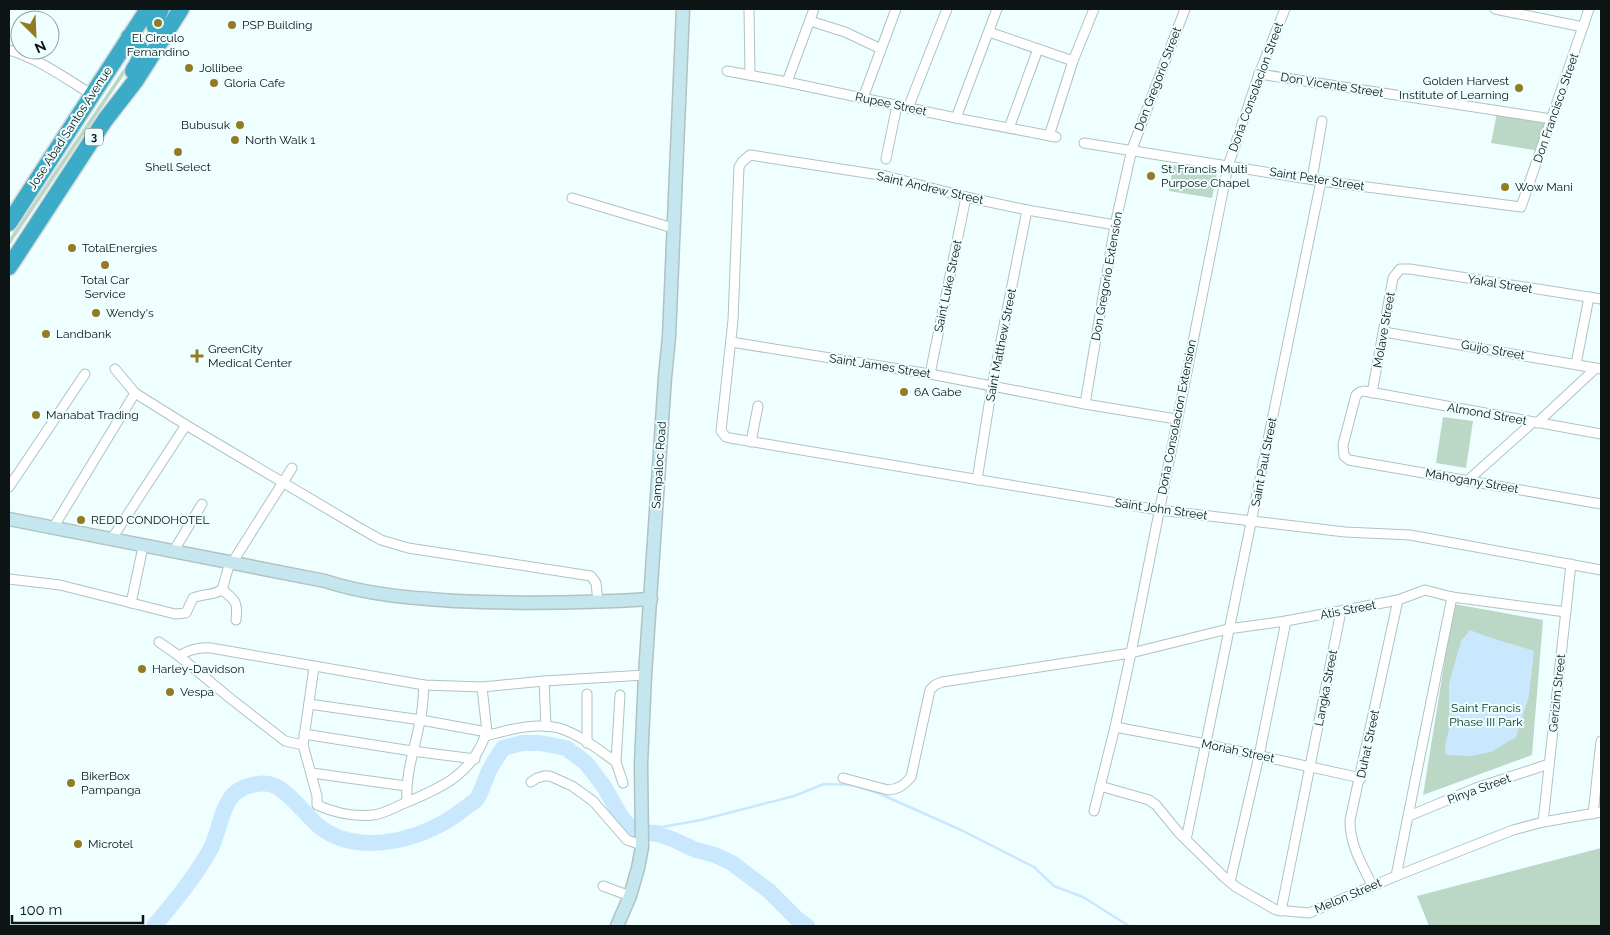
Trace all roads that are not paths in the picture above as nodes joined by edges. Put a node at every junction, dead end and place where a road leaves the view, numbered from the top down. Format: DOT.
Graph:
graph roads {
  1 [pos="148,9"];
  2 [pos="161,9"];
  3 [pos="181,9"];
  4 [pos="683,9"];
  5 [pos="748,9"];
  6 [pos="814,9"];
  7 [pos="896,9"];
  8 [pos="947,9"];
  9 [pos="997,9"];
  10 [pos="1094,9"];
  11 [pos="1185,9"];
  12 [pos="1284,9"];
  13 [pos="1496,9"];
  14 [pos="1589,9"];
  15 [pos="810,21"];
  16 [pos="1583,27"];
  17 [pos="990,32"];
  18 [pos="129,37"];
  19 [pos="164,38"];
  20 [pos="881,49"];
  21 [pos="1038,49"];
  22 [pos="9,50"];
  23 [pos="1073,61"];
  24 [pos="727,71"];
  25 [pos="1259,74"];
  26 [pos="750,75"];
  27 [pos="136,80"];
  28 [pos="787,82"];
  29 [pos="91,94"];
  30 [pos="862,98"];
  31 [pos="897,106"];
  32 [pos="908,108"];
  33 [pos="956,118"];
  34 [pos="1552,119"];
  35 [pos="1322,121"];
  36 [pos="1009,128"];
  37 [pos="1084,143"];
  38 [pos="1132,150"];
  39 [pos="886,159"];
  40 [pos="1228,166"];
  41 [pos="1316,180"];
  42 [pos="966,197"];
  43 [pos="572,198"];
  44 [pos="1521,207"];
  45 [pos="1027,210"];
  46 [pos="9,223"];
  47 [pos="1115,225"];
  48 [pos="673,228"];
  49 [pos="9,267"];
  50 [pos="1400,269"];
  51 [pos="1589,298"];
  52 [pos="1601,299"];
  53 [pos="1384,332"];
  54 [pos="731,342"];
  55 [pos="1576,364"];
  56 [pos="1599,368"];
  57 [pos="115,369"];
  58 [pos="85,374"];
  59 [pos="930,374"];
  60 [pos="992,386"];
  61 [pos="135,393"];
  62 [pos="1372,393"];
  63 [pos="1085,404"];
  64 [pos="758,406"];
  65 [pos="1176,419"];
  66 [pos="1535,423"];
  67 [pos="186,425"];
  68 [pos="1601,434"];
  69 [pos="751,442"];
  70 [pos="292,468"];
  71 [pos="977,480"];
  72 [pos="1467,481"];
  73 [pos="284,484"];
  74 [pos="9,487"];
  75 [pos="202,504"];
  76 [pos="1601,504"];
  77 [pos="1159,510"];
  78 [pos="9,519"];
  79 [pos="1252,520"];
  80 [pos="53,528"];
  81 [pos="111,540"];
  82 [pos="143,547"];
  83 [pos="173,552"];
  84 [pos="231,563"];
  85 [pos="1571,564"];
  86 [pos="1601,570"];
  87 [pos="9,579"];
  88 [pos="222,590"];
  89 [pos="1452,597"];
  90 [pos="650,599"];
  91 [pos="1398,600"];
  92 [pos="598,602"];
  93 [pos="131,603"];
  94 [pos="1341,611"];
  95 [pos="1566,612"];
  96 [pos="236,620"];
  97 [pos="1286,622"];
  98 [pos="1228,628"];
  99 [pos="159,642"];
  100 [pos="1131,653"];
  101 [pos="179,656"];
  102 [pos="314,667"];
  103 [pos="645,675"];
  104 [pos="544,681"];
  105 [pos="424,685"];
  106 [pos="482,687"];
  107 [pos="587,694"];
  108 [pos="620,695"];
  109 [pos="309,704"];
  110 [pos="421,720"];
  111 [pos="546,726"];
  112 [pos="1115,727"];
  113 [pos="304,734"];
  114 [pos="486,734"];
  115 [pos="1601,741"];
  116 [pos="587,743"];
  117 [pos="1206,744"];
  118 [pos="304,745"];
  119 [pos="412,751"];
  120 [pos="1259,756"];
  121 [pos="475,759"];
  122 [pos="616,762"];
  123 [pos="1549,764"];
  124 [pos="1309,766"];
  125 [pos="312,773"];
  126 [pos="843,778"];
  127 [pos="1361,778"];
  128 [pos="531,782"];
  129 [pos="623,783"];
  130 [pos="406,786"];
  131 [pos="1100,786"];
  132 [pos="407,802"];
  133 [pos="1094,811"];
  134 [pos="1597,813"];
  135 [pos="1409,816"];
  136 [pos="1542,822"];
  137 [pos="1186,840"];
  138 [pos="642,843"];
  139 [pos="1396,876"];
  140 [pos="1230,882"];
  141 [pos="1372,885"];
  142 [pos="603,886"];
  143 [pos="630,896"];
  144 [pos="1281,911"];
  145 [pos="621,924"];
  1 -- 18 [label="highway, Jose Abad Santos Avenue / 3"];
  2 -- 19 [label="highway"];
  3 -- 19 [label="highway, Jose Abad Santos Avenue / 3"];
  4 -- 48 [label="main road, Sampaloc Road"];
  5 -- 26 [label="street"];
  6 -- 15 [label="street"];
  7 -- 20 [label="street"];
  8 -- 32 [label="street"];
  9 -- 17 [label="street"];
  10 -- 23 [label="street"];
  11 -- 38 [label="street, Don Gregorio Street"];
  12 -- 25 [label="street, Doña Consolacion Street"];
  13 -- 16 [label="street"];
  14 -- 16 [label="street, Don Francisco Street"];
  15 -- 20 [label="street"];
  15 -- 28 [label="street"];
  16 -- 34 [label="street, Don Francisco Street"];
  17 -- 21 [label="street"];
  17 -- 33 [label="street"];
  18 -- 27 [label="highway"];
  18 -- 29 [label="highway, Jose Abad Santos Avenue / 3"];
  19 -- 27 [label="highway, Jose Abad Santos Avenue / 3"];
  20 -- 30 [label="street"];
  21 -- 23 [label="street"];
  21 -- 36 [label="street"];
  22 -- 29 [label="street"];
  23 -- 36 [label="street, Rupee Street"];
  24 -- 26 [label="street, Rupee Street"];
  25 -- 34 [label="street, Don Vicente Street"];
  25 -- 40 [label="street, Doña Consolacion Street"];
  26 -- 28 [label="street, Rupee Street"];
  27 -- 49 [label="highway, Jose Abad Santos Avenue / 3"];
  28 -- 30 [label="street, Rupee Street"];
  29 -- 46 [label="highway, Jose Abad Santos Avenue / 3"];
  30 -- 31 [label="street, Rupee Street"];
  31 -- 32 [label="street, Rupee Street"];
  31 -- 39 [label="street"];
  32 -- 33 [label="street, Rupee Street"];
  33 -- 36 [label="street, Rupee Street"];
  34 -- 44 [label="street, Don Francisco Street"];
  35 -- 41 [label="street, Saint Paul Street"];
  37 -- 38 [label="street, Saint Peter Street"];
  38 -- 40 [label="street, Saint Peter Street"];
  38 -- 47 [label="street, Don Gregorio Extension"];
  40 -- 41 [label="street, Saint Peter Street"];
  40 -- 65 [label="street, Doña Consolacion Extension"];
  41 -- 44 [label="street, Saint Peter Street"];
  41 -- 79 [label="street, Saint Paul Street"];
  42 -- 45 [label="street, Saint Andrew Street"];
  42 -- 54 [label="street, Saint Andrew Street"];
  42 -- 59 [label="street, Saint Luke Street"];
  43 -- 48 [label="street"];
  45 -- 47 [label="street, Saint Andrew Street"];
  45 -- 60 [label="street, Saint Matthew Street"];
  47 -- 63 [label="street, Don Gregorio Extension"];
  48 -- 90 [label="main road, Sampaloc Road"];
  50 -- 51 [label="street, Yakal Street"];
  50 -- 53 [label="street, Molave Street"];
  51 -- 52 [label="street, Yakal Street"];
  51 -- 55 [label="street"];
  53 -- 55 [label="street, Guijo Street"];
  53 -- 62 [label="street, Molave Street"];
  54 -- 59 [label="street, Saint James Street"];
  54 -- 69 [label="street, Saint John Street"];
  55 -- 56 [label="street, Guijo Street"];
  56 -- 66 [label="street"];
  57 -- 61 [label="street"];
  58 -- 74 [label="street"];
  59 -- 60 [label="street, Saint James Street"];
  60 -- 63 [label="street, Saint James Street"];
  60 -- 71 [label="street, Saint Matthew Street"];
  61 -- 67 [label="street"];
  61 -- 80 [label="street"];
  62 -- 66 [label="street, Almond Street"];
  62 -- 72 [label="street, Mahogany Street"];
  63 -- 65 [label="street, Saint James Street"];
  64 -- 69 [label="street"];
  65 -- 77 [label="street, Doña Consolacion Extension"];
  66 -- 68 [label="street, Almond Street"];
  66 -- 72 [label="street"];
  67 -- 73 [label="street"];
  67 -- 81 [label="street"];
  69 -- 71 [label="street, Saint John Street"];
  70 -- 73 [label="street"];
  71 -- 77 [label="street, Saint John Street"];
  72 -- 76 [label="street, Mahogany Street"];
  73 -- 84 [label="street"];
  73 -- 92 [label="street"];
  75 -- 83 [label="street"];
  77 -- 79 [label="street, Saint John Street"];
  77 -- 100 [label="street, Doña Consolacion Extension"];
  78 -- 80 [label="main road"];
  79 -- 85 [label="street, Saint John Street"];
  79 -- 98 [label="street, Saint Paul Street"];
  80 -- 81 [label="main road"];
  81 -- 82 [label="main road"];
  82 -- 83 [label="main road"];
  82 -- 93 [label="street"];
  83 -- 84 [label="main road"];
  84 -- 88 [label="street"];
  84 -- 92 [label="main road"];
  85 -- 86 [label="street, Saint John Street"];
  85 -- 95 [label="street, Gerizim Street"];
  87 -- 93 [label="street"];
  88 -- 93 [label="street"];
  88 -- 96 [label="street"];
  89 -- 91 [label="street, Atis Street"];
  89 -- 95 [label="street, Atis Street"];
  89 -- 135 [label="street, Melon Street"];
  90 -- 92 [label="main road"];
  90 -- 103 [label="main road, Sampaloc Road"];
  91 -- 94 [label="street, Atis Street"];
  91 -- 127 [label="street, Duhat Street"];
  94 -- 97 [label="street, Atis Street"];
  94 -- 124 [label="street, Langka Street"];
  95 -- 123 [label="street, Gerizim Street"];
  97 -- 98 [label="street, Atis Street"];
  97 -- 120 [label="street"];
  98 -- 100 [label="street, Atis Street"];
  98 -- 117 [label="street, Saint Paul Street"];
  99 -- 101 [label="street"];
  100 -- 112 [label="street, Doña Consolacion Extension"];
  100 -- 126 [label="street, Atis Street"];
  101 -- 102 [label="street"];
  101 -- 118 [label="street"];
  102 -- 105 [label="street"];
  102 -- 109 [label="street"];
  103 -- 104 [label="street"];
  103 -- 138 [label="main road, Sampaloc Road"];
  104 -- 106 [label="street"];
  104 -- 111 [label="street"];
  105 -- 106 [label="street"];
  105 -- 110 [label="street"];
  106 -- 114 [label="street"];
  107 -- 116 [label="street"];
  108 -- 122 [label="street"];
  109 -- 110 [label="street"];
  109 -- 113 [label="street"];
  110 -- 114 [label="street"];
  110 -- 119 [label="street"];
  111 -- 114 [label="street"];
  111 -- 116 [label="street"];
  112 -- 117 [label="street, Moriah Street"];
  112 -- 131 [label="street, Doña Consolacion Extension"];
  113 -- 118 [label="street"];
  113 -- 119 [label="street"];
  114 -- 121 [label="street"];
  115 -- 134 [label="street"];
  116 -- 122 [label="street"];
  117 -- 120 [label="street, Moriah Street"];
  117 -- 137 [label="street, Saint Paul Street"];
  118 -- 125 [label="street"];
  119 -- 121 [label="street"];
  119 -- 130 [label="street"];
  120 -- 124 [label="street, Moriah Street"];
  120 -- 140 [label="street"];
  121 -- 132 [label="street"];
  122 -- 129 [label="street"];
  123 -- 135 [label="street, Pinya Street"];
  123 -- 136 [label="street, Gerizim Street"];
  124 -- 127 [label="street, Moriah Street"];
  124 -- 144 [label="street, Langka Street"];
  125 -- 130 [label="street"];
  125 -- 132 [label="street"];
  127 -- 141 [label="street, Duhat Street"];
  128 -- 138 [label="street"];
  130 -- 132 [label="street"];
  131 -- 133 [label="street, Doña Consolacion Extension"];
  131 -- 137 [label="street, Melon Street"];
  134 -- 136 [label="street"];
  135 -- 139 [label="street, Melon Street"];
  136 -- 139 [label="street"];
  137 -- 140 [label="street, Melon Street"];
  138 -- 143 [label="main road, Sampaloc Road"];
  139 -- 141 [label="street, Melon Street"];
  140 -- 144 [label="street, Melon Street"];
  141 -- 144 [label="street, Melon Street"];
  142 -- 143 [label="street"];
  143 -- 145 [label="main road, Sampaloc Road"];
}
